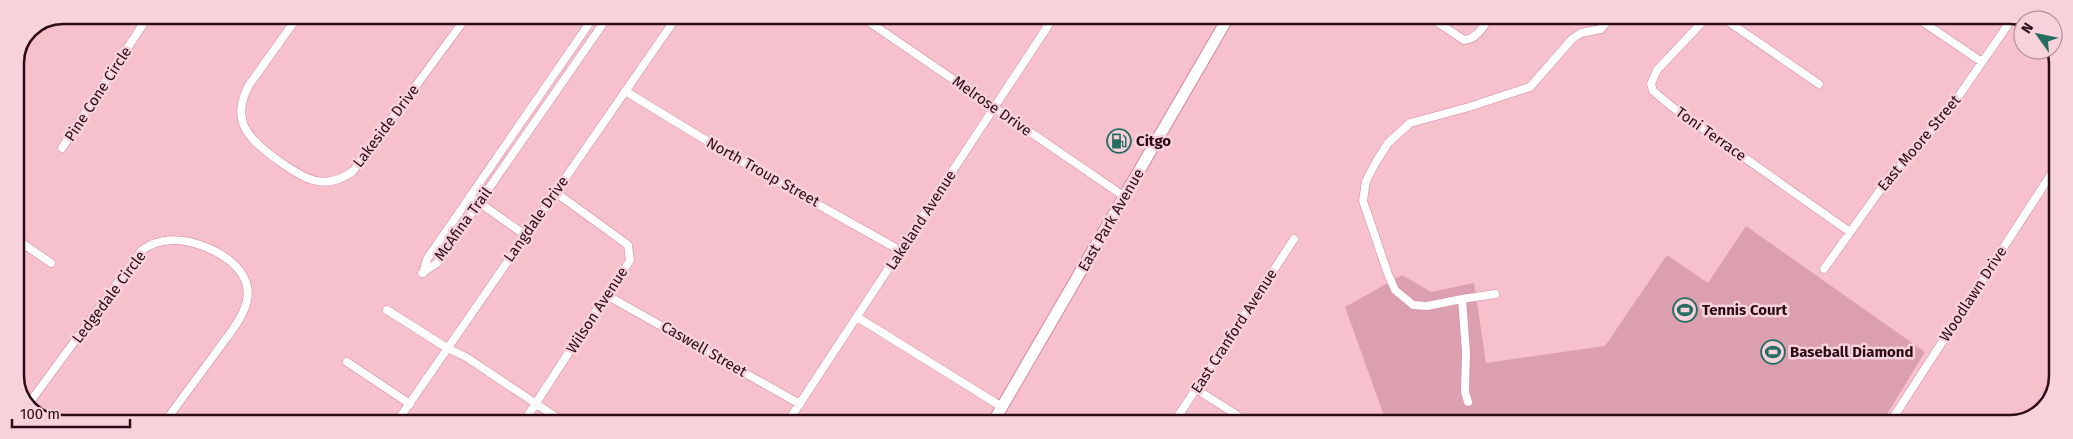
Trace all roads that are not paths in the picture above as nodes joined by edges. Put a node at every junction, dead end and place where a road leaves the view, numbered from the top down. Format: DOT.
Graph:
graph roads {
  1 [pos="143,24"];
  2 [pos="293,24"];
  3 [pos="461,24"];
  4 [pos="589,24"];
  5 [pos="603,24"];
  6 [pos="672,24"];
  7 [pos="872,24"];
  8 [pos="1050,24"];
  9 [pos="1224,24"];
  10 [pos="1440,24"];
  11 [pos="1484,24"];
  12 [pos="1605,24"];
  13 [pos="1701,24"];
  14 [pos="1732,24"];
  15 [pos="1926,24"];
  16 [pos="2008,24"];
  17 [pos="569,53"];
  18 [pos="578,60"];
  19 [pos="1982,62"];
  20 [pos="1819,84"];
  21 [pos="625,90"];
  22 [pos="542,92"];
  23 [pos="552,98"];
  24 [pos="994,108"];
  25 [pos="62,148"];
  26 [pos="490,166"];
  27 [pos="500,173"];
  28 [pos="2049,179"];
  29 [pos="555,192"];
  30 [pos="470,196"];
  31 [pos="1125,197"];
  32 [pos="479,202"];
  33 [pos="445,232"];
  34 [pos="1850,232"];
  35 [pos="525,235"];
  36 [pos="454,238"];
  37 [pos="1294,239"];
  38 [pos="24,244"];
  39 [pos="901,251"];
  40 [pos="51,263"];
  41 [pos="1824,269"];
  42 [pos="1495,294"];
  43 [pos="608,296"];
  44 [pos="1462,299"];
  45 [pos="387,310"];
  46 [pos="857,317"];
  47 [pos="447,348"];
  48 [pos="347,362"];
  49 [pos="1196,389"];
  50 [pos="31,400"];
  51 [pos="1468,402"];
  52 [pos="410,404"];
  53 [pos="536,404"];
  54 [pos="800,404"];
  55 [pos="1002,407"];
  56 [pos="170,415"];
  57 [pos="402,415"];
  58 [pos="528,415"];
  59 [pos="553,415"];
  60 [pos="793,415"];
  61 [pos="997,415"];
  62 [pos="1179,415"];
  63 [pos="1237,415"];
  64 [pos="1895,415"];
  1 -- 25 [label="street, Pine Cone Circle"];
  2 -- 3 [label="street, Lakeside Drive"];
  4 -- 17 [label="street, McAfina Trail"];
  5 -- 18 [label="street, McAfina Trail"];
  6 -- 21 [label="street, Langdale Drive"];
  7 -- 24 [label="street, Melrose Drive"];
  8 -- 24 [label="street, Lakeland Avenue"];
  9 -- 31 [label="main road, East Park Avenue"];
  10 -- 11 [label="street"];
  12 -- 44 [label="street"];
  13 -- 34 [label="street, Toni Terrace"];
  14 -- 20 [label="street"];
  15 -- 19 [label="street"];
  16 -- 19 [label="street, East Moore Street"];
  17 -- 18 [label="street"];
  17 -- 22 [label="street, McAfina Trail"];
  18 -- 23 [label="street, McAfina Trail"];
  19 -- 34 [label="street, East Moore Street"];
  21 -- 29 [label="street, Langdale Drive"];
  21 -- 39 [label="street, North Troup Street"];
  22 -- 23 [label="street"];
  22 -- 26 [label="street, McAfina Trail"];
  23 -- 27 [label="street, McAfina Trail"];
  24 -- 31 [label="street, Melrose Drive"];
  24 -- 39 [label="street, Lakeland Avenue"];
  26 -- 27 [label="street"];
  26 -- 30 [label="street, McAfina Trail"];
  27 -- 32 [label="street, McAfina Trail"];
  28 -- 64 [label="street, Woodlawn Drive"];
  29 -- 35 [label="street, Langdale Drive"];
  29 -- 43 [label="street, Wilson Avenue"];
  30 -- 32 [label="street"];
  30 -- 33 [label="street, McAfina Trail"];
  31 -- 55 [label="main road, East Park Avenue"];
  32 -- 35 [label="street"];
  32 -- 36 [label="street, McAfina Trail"];
  33 -- 36 [label="street"];
  33 -- 36 [label="street, McAfina Trail"];
  34 -- 41 [label="street, East Moore Street"];
  35 -- 47 [label="street, Langdale Drive"];
  37 -- 49 [label="street, East Cranford Avenue"];
  38 -- 40 [label="street"];
  39 -- 46 [label="street, Lakeland Avenue"];
  42 -- 44 [label="street"];
  43 -- 53 [label="street, Wilson Avenue"];
  43 -- 54 [label="street, Caswell Street"];
  44 -- 51 [label="street"];
  45 -- 47 [label="street"];
  46 -- 54 [label="street, Lakeland Avenue"];
  46 -- 55 [label="street"];
  47 -- 52 [label="street, Langdale Drive"];
  47 -- 53 [label="street"];
  48 -- 52 [label="street"];
  49 -- 62 [label="street, East Cranford Avenue"];
  49 -- 63 [label="street"];
  50 -- 56 [label="street, Ledgedale Circle"];
  52 -- 57 [label="street, Langdale Drive"];
  53 -- 58 [label="street, Wilson Avenue"];
  53 -- 59 [label="street"];
  54 -- 60 [label="street, Lakeland Avenue"];
  55 -- 61 [label="main road, East Park Avenue"];
}
